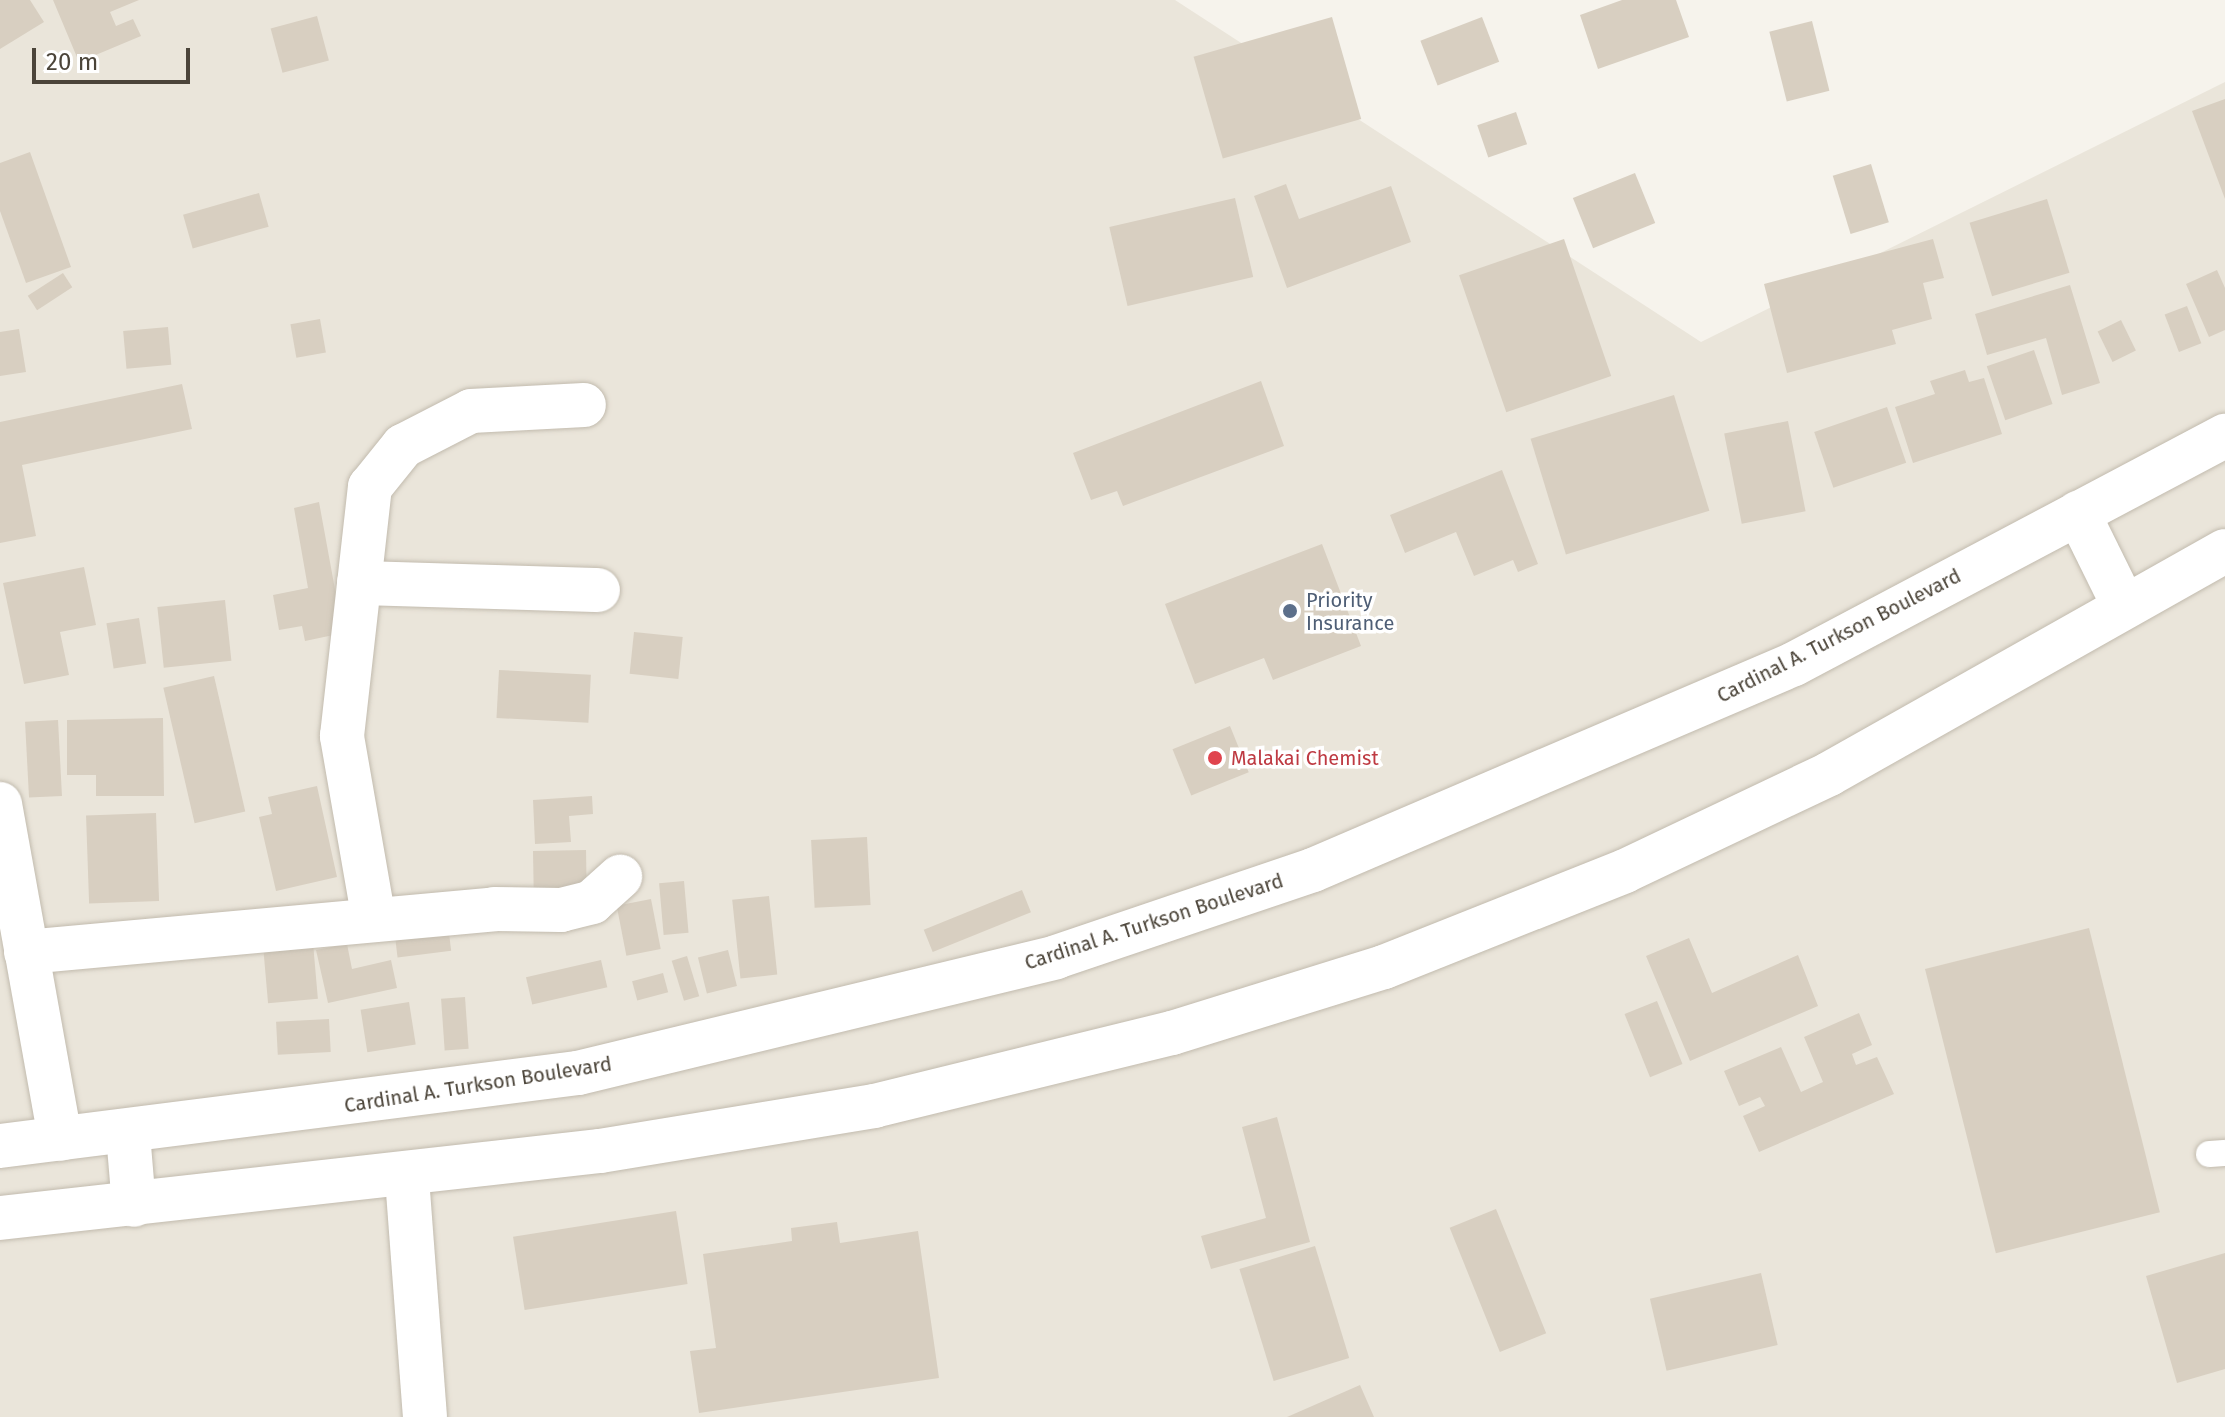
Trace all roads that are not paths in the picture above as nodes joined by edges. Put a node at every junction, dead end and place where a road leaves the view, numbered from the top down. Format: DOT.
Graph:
graph roads {
  1 [pos="584,405"];
  2 [pos="2225,436"];
  3 [pos="2078,513"];
  4 [pos="2225,551"];
  5 [pos="359,583"];
  6 [pos="598,590"];
  7 [pos="2123,604"];
  8 [pos="0,804"];
  9 [pos="620,877"];
  10 [pos="374,920"];
  11 [pos="26,952"];
  12 [pos="128,1134"];
  13 [pos="60,1139"];
  14 [pos="0,1146"];
  15 [pos="407,1178"];
  16 [pos="134,1205"];
  17 [pos="0,1218"];
  18 [pos="425,1417"];
  1 -- 5 [label="street"];
  2 -- 3 [label="street, Cardinal A. Turkson Boulevard"];
  3 -- 7 [label="street"];
  3 -- 12 [label="street, Cardinal A. Turkson Boulevard"];
  4 -- 7 [label="street"];
  5 -- 6 [label="street"];
  5 -- 10 [label="street"];
  7 -- 15 [label="street"];
  8 -- 11 [label="street"];
  9 -- 10 [label="street"];
  10 -- 11 [label="street"];
  11 -- 13 [label="street"];
  12 -- 13 [label="street, Cardinal A. Turkson Boulevard"];
  12 -- 16 [label="street"];
  13 -- 14 [label="street, Cardinal A. Turkson Boulevard"];
  15 -- 16 [label="street"];
  15 -- 18 [label="street"];
  16 -- 17 [label="street"];
}
